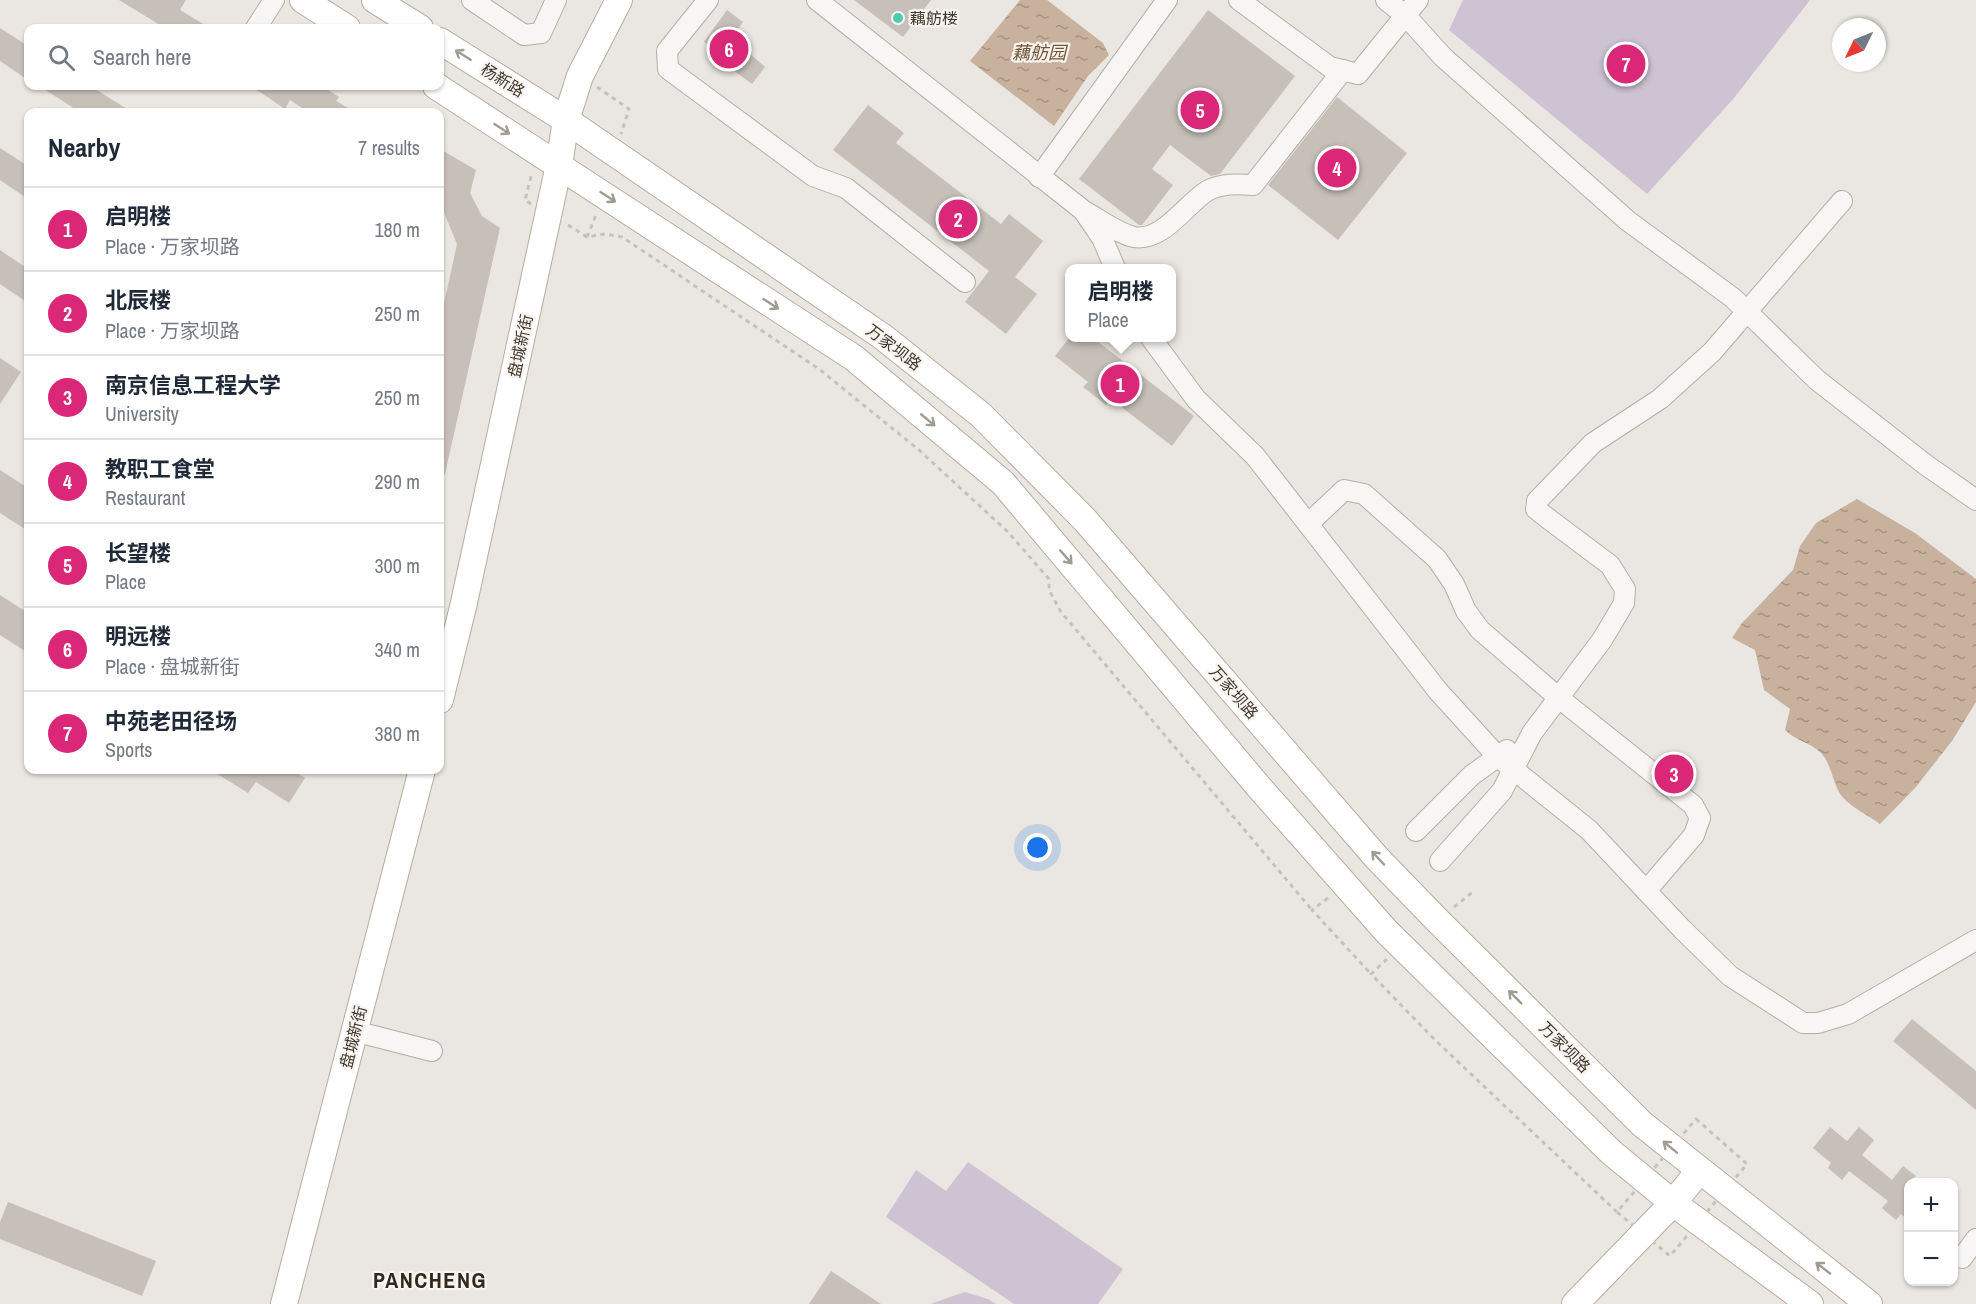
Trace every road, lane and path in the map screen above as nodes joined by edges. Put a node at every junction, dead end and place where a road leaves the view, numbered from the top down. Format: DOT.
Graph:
graph roads {
  1 [pos="274,0"];
  2 [pos="303,0"];
  3 [pos="375,0"];
  4 [pos="472,0"];
  5 [pos="556,0"];
  6 [pos="619,0"];
  7 [pos="708,0"];
  8 [pos="818,0"];
  9 [pos="1167,0"];
  10 [pos="1239,0"];
  11 [pos="1386,0"];
  12 [pos="1418,0"];
  13 [pos="1406,16"];
  14 [pos="259,24"];
  15 [pos="341,24"];
  16 [pos="414,24"];
  17 [pos="444,43"];
  18 [pos="1343,70"];
  19 [pos="442,90"];
  20 [pos="566,120"];
  21 [pos="560,165"];
  22 [pos="1039,177"];
  23 [pos="1842,201"];
  24 [pos="1084,211"];
  25 [pos="587,237"];
  26 [pos="1113,264"];
  27 [pos="965,282"];
  28 [pos="1154,342"];
  29 [pos="1976,500"];
  30 [pos="1308,524"];
  31 [pos="444,684"];
  32 [pos="1559,698"];
  33 [pos="1532,733"];
  34 [pos="1498,757"];
  35 [pos="1514,771"];
  36 [pos="421,774"];
  37 [pos="1416,831"];
  38 [pos="1440,861"];
  39 [pos="1474,891"];
  40 [pos="1646,891"];
  41 [pos="1312,910"];
  42 [pos="1437,920"];
  43 [pos="1976,939"];
  44 [pos="1402,947"];
  45 [pos="354,1031"];
  46 [pos="432,1051"];
  47 [pos="1699,1171"];
  48 [pos="1673,1203"];
  49 [pos="1617,1212"];
  50 [pos="1976,1239"];
  51 [pos="1962,1258"];
  52 [pos="284,1304"];
  53 [pos="1575,1304"];
  54 [pos="1810,1304"];
  55 [pos="1869,1304"];
  1 -- 14 [label="lane"];
  2 -- 15 [label="main road"];
  3 -- 16 [label="main road"];
  4 -- 5 [label="lane"];
  6 -- 20 [label="main road, 盘城新街"];
  7 -- 27 [label="lane"];
  8 -- 22 [label="lane"];
  9 -- 22 [label="lane"];
  10 -- 18 [label="lane"];
  11 -- 13 [label="lane"];
  12 -- 13 [label="lane"];
  13 -- 18 [label="lane"];
  13 -- 29 [label="lane"];
  20 -- 17 [label="main road, 杨新路, one-way"];
  18 -- 24 [label="lane"];
  19 -- 21 [label="main road, one-way"];
  20 -- 21 [label="main road, 盘城新街"];
  42 -- 20 [label="main road, 万家坝路, one-way"];
  21 -- 31 [label="main road, 盘城新街"];
  21 -- 44 [label="main road, 万家坝路, one-way"];
  22 -- 24 [label="lane"];
  23 -- 32 [label="lane"];
  24 -- 26 [label="lane"];
  25 -- 41 [label="path"];
  28 -- 30 [label="lane"];
  30 -- 32 [label="lane"];
  30 -- 34 [label="lane"];
  32 -- 33 [label="lane"];
  32 -- 40 [label="lane"];
  33 -- 34 [label="lane"];
  33 -- 35 [label="lane"];
  34 -- 35 [label="lane"];
  34 -- 37 [label="lane"];
  35 -- 38 [label="lane"];
  35 -- 40 [label="lane"];
  36 -- 45 [label="main road, 盘城新街"];
  39 -- 42 [label="path"];
  40 -- 43 [label="lane"];
  47 -- 42 [label="main road, 万家坝路, one-way"];
  44 -- 48 [label="main road, 万家坝路"];
  44 -- 49 [label="path"];
  45 -- 46 [label="lane"];
  45 -- 52 [label="main road, 盘城新街"];
  47 -- 48 [label="main road"];
  55 -- 47 [label="main road, 万家坝路, one-way"];
  48 -- 53 [label="main road"];
  48 -- 54 [label="main road, 万家坝路"];
  50 -- 51 [label="lane"];
}
